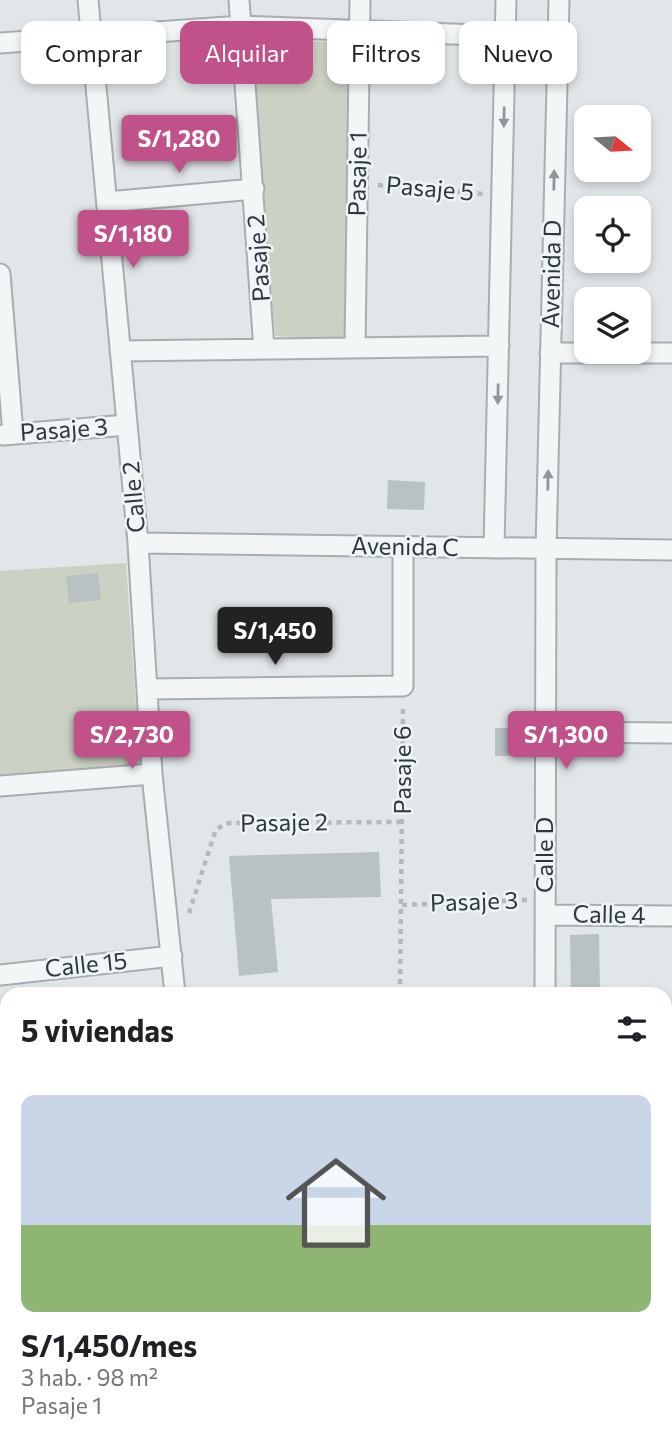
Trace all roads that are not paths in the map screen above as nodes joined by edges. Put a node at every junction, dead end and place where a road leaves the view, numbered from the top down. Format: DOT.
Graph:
graph roads {
  1 [pos="88,0"];
  2 [pos="239,0"];
  3 [pos="360,0"];
  4 [pos="506,0"];
  5 [pos="559,0"];
  6 [pos="90,21"];
  7 [pos="241,21"];
  8 [pos="360,21"];
  9 [pos="505,21"];
  10 [pos="21,42"];
  11 [pos="0,43"];
  12 [pos="96,84"];
  13 [pos="246,84"];
  14 [pos="359,84"];
  15 [pos="504,84"];
  16 [pos="254,189"];
  17 [pos="107,202"];
  18 [pos="0,274"];
  19 [pos="499,346"];
  20 [pos="355,348"];
  21 [pos="264,349"];
  22 [pos="120,351"];
  23 [pos="550,353"];
  24 [pos="672,354"];
  25 [pos="127,425"];
  26 [pos="6,434"];
  27 [pos="138,543"];
  28 [pos="404,547"];
  29 [pos="494,548"];
  30 [pos="546,549"];
  31 [pos="672,551"];
  32 [pos="147,688"];
  33 [pos="546,732"];
  34 [pos="672,733"];
  35 [pos="152,774"];
  36 [pos="0,786"];
  37 [pos="545,907"];
  38 [pos="672,916"];
  39 [pos="172,956"];
  40 [pos="0,975"];
  41 [pos="174,987"];
  42 [pos="545,987"];
  1 -- 6 [label="street, Calle 2"];
  2 -- 7 [label="street, Pasaje 2"];
  3 -- 8 [label="street, Pasaje 1"];
  4 -- 9 [label="street"];
  23 -- 5 [label="street, Avenida D, one-way"];
  10 -- 11 [label="street"];
  12 -- 17 [label="street, Calle 2"];
  13 -- 16 [label="street, Pasaje 2"];
  14 -- 20 [label="street, Pasaje 1"];
  15 -- 19 [label="street, one-way"];
  16 -- 17 [label="street"];
  16 -- 21 [label="street, Pasaje 2"];
  17 -- 22 [label="street, Calle 2"];
  18 -- 26 [label="street"];
  19 -- 20 [label="street"];
  19 -- 29 [label="street, one-way"];
  20 -- 21 [label="street"];
  21 -- 22 [label="street"];
  22 -- 25 [label="street, Calle 2"];
  23 -- 24 [label="street"];
  30 -- 23 [label="street, Avenida D, one-way"];
  25 -- 26 [label="street, Pasaje 3"];
  25 -- 27 [label="street, Calle 2"];
  27 -- 28 [label="street, Avenida C"];
  27 -- 32 [label="street, Calle 2"];
  28 -- 29 [label="street, Avenida C"];
  28 -- 32 [label="street"];
  29 -- 30 [label="street, Avenida C"];
  30 -- 31 [label="street, Avenida C"];
  30 -- 33 [label="street, Calle D"];
  32 -- 35 [label="street, Calle 2"];
  33 -- 34 [label="street"];
  33 -- 37 [label="street, Calle D"];
  35 -- 36 [label="street"];
  35 -- 39 [label="street, Calle 2"];
  37 -- 38 [label="street, Calle 4"];
  37 -- 42 [label="street, Calle D"];
  39 -- 40 [label="street, Calle 15"];
  39 -- 41 [label="street, Calle 2"];
}
